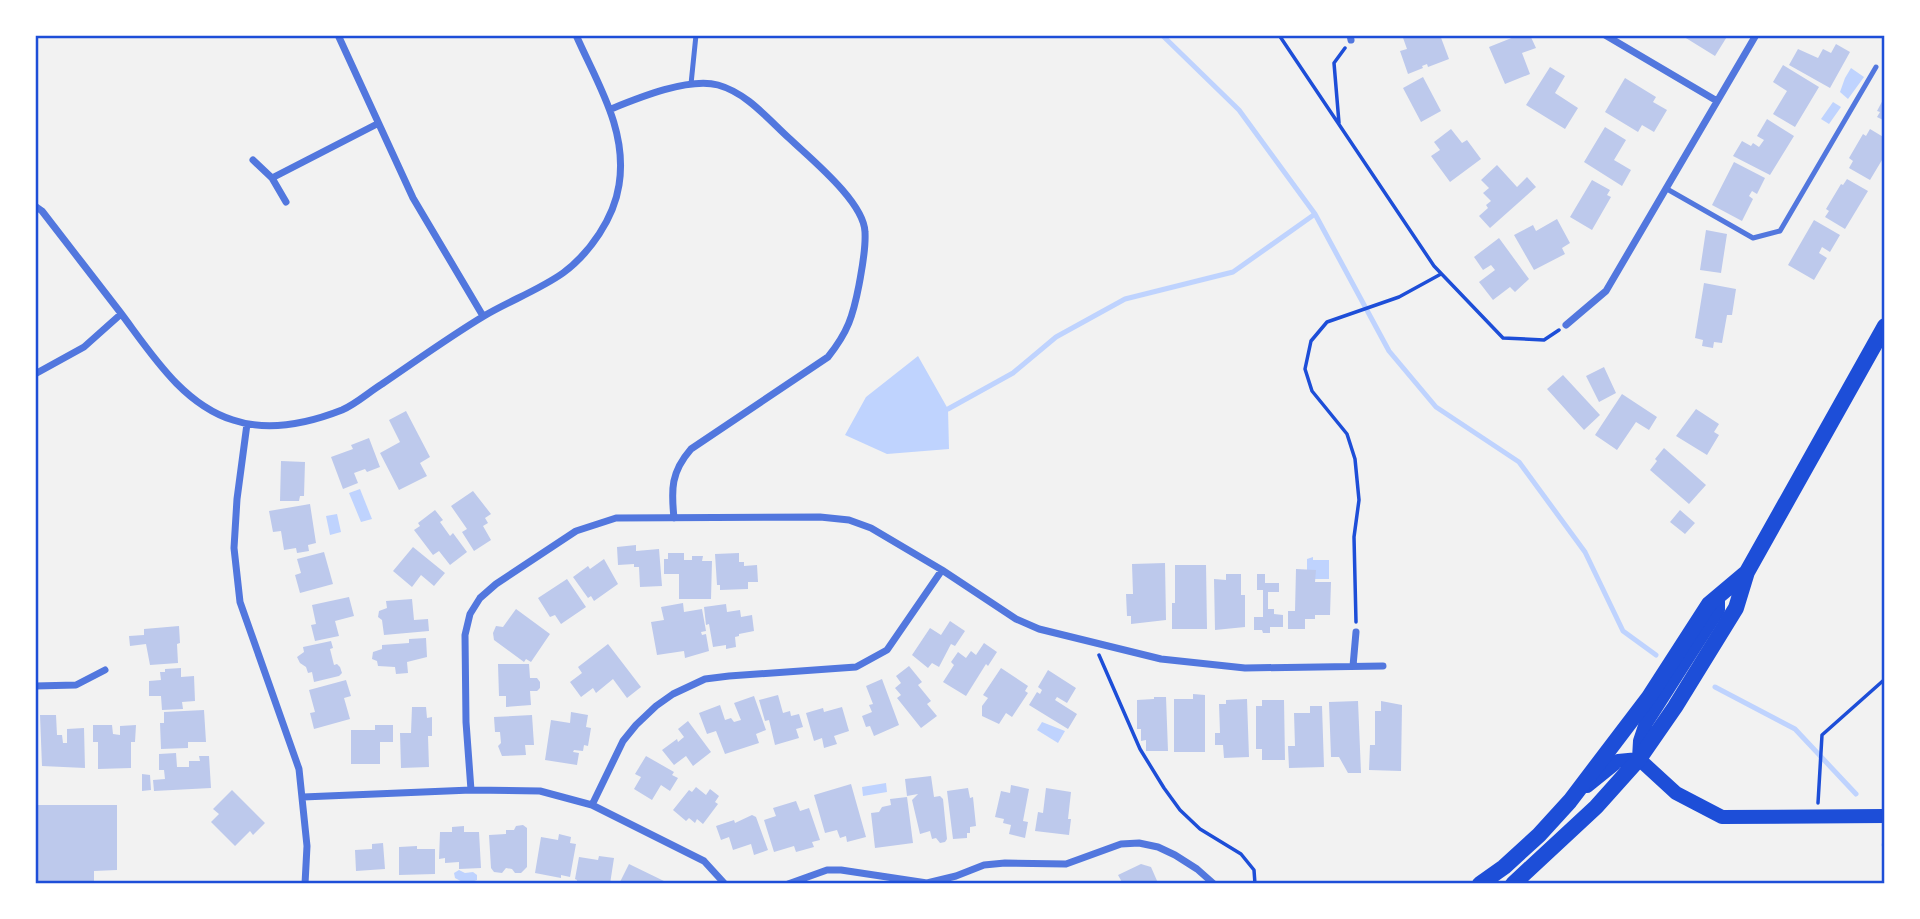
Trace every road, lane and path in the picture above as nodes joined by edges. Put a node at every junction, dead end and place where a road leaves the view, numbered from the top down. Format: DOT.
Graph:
graph roads {
  1 [pos="338,35"];
  2 [pos="576,35"];
  3 [pos="696,35"];
  4 [pos="1279,35"];
  5 [pos="1605,35"];
  6 [pos="1756,35"];
  7 [pos="1351,38"];
  8 [pos="1876,67"];
  9 [pos="691,84"];
  10 [pos="1717,101"];
  11 [pos="611,109"];
  12 [pos="377,124"];
  13 [pos="1340,125"];
  14 [pos="253,160"];
  15 [pos="272,178"];
  16 [pos="1667,189"];
  17 [pos="286,202"];
  18 [pos="35,206"];
  19 [pos="1441,274"];
  20 [pos="121,314"];
  21 [pos="483,316"];
  22 [pos="1566,325"];
  23 [pos="1885,326"];
  24 [pos="35,373"];
  25 [pos="247,424"];
  26 [pos="674,518"];
  27 [pos="942,570"];
  28 [pos="1747,572"];
  29 [pos="1718,597"];
  30 [pos="1356,632"];
  31 [pos="1094,644"];
  32 [pos="1353,666"];
  33 [pos="1383,666"];
  34 [pos="105,670"];
  35 [pos="1885,679"];
  36 [pos="35,686"];
  37 [pos="1639,759"];
  38 [pos="471,790"];
  39 [pos="303,797"];
  40 [pos="1570,801"];
  41 [pos="592,805"];
  42 [pos="1885,816"];
  43 [pos="1817,818"];
  44 [pos="305,884"];
  45 [pos="725,884"];
  46 [pos="788,884"];
  47 [pos="1214,884"];
  48 [pos="1255,884"];
  49 [pos="1480,884"];
  50 [pos="1513,884"];
  1 -- 12 [label="street"];
  2 -- 11 [label="street"];
  3 -- 9 [label="lane"];
  4 -- 13 [label="path"];
  5 -- 10 [label="street"];
  6 -- 10 [label="street"];
  7 -- 13 [label="path"];
  8 -- 16 [label="lane"];
  9 -- 11 [label="street"];
  9 -- 26 [label="street"];
  10 -- 16 [label="street"];
  11 -- 21 [label="street"];
  12 -- 15 [label="street"];
  12 -- 21 [label="street"];
  13 -- 19 [label="path"];
  14 -- 15 [label="street"];
  15 -- 17 [label="street"];
  16 -- 22 [label="street"];
  18 -- 20 [label="street"];
  19 -- 22 [label="path"];
  19 -- 30 [label="path"];
  20 -- 24 [label="street"];
  20 -- 25 [label="street"];
  21 -- 25 [label="street"];
  23 -- 28 [label="main road"];
  25 -- 39 [label="street"];
  26 -- 27 [label="street"];
  26 -- 38 [label="street"];
  27 -- 31 [label="street"];
  27 -- 41 [label="street"];
  28 -- 29 [label="main road"];
  28 -- 37 [label="main road"];
  29 -- 37 [label="main road"];
  29 -- 40 [label="main road"];
  30 -- 32 [label="street"];
  31 -- 32 [label="street"];
  31 -- 48 [label="path"];
  32 -- 33 [label="street"];
  34 -- 36 [label="street"];
  35 -- 43 [label="path"];
  37 -- 40 [label="main road"];
  37 -- 43 [label="main road"];
  37 -- 50 [label="main road"];
  38 -- 39 [label="street"];
  38 -- 41 [label="street"];
  39 -- 44 [label="street"];
  40 -- 49 [label="main road"];
  41 -- 45 [label="street"];
  42 -- 43 [label="main road"];
  46 -- 47 [label="street"];
}
